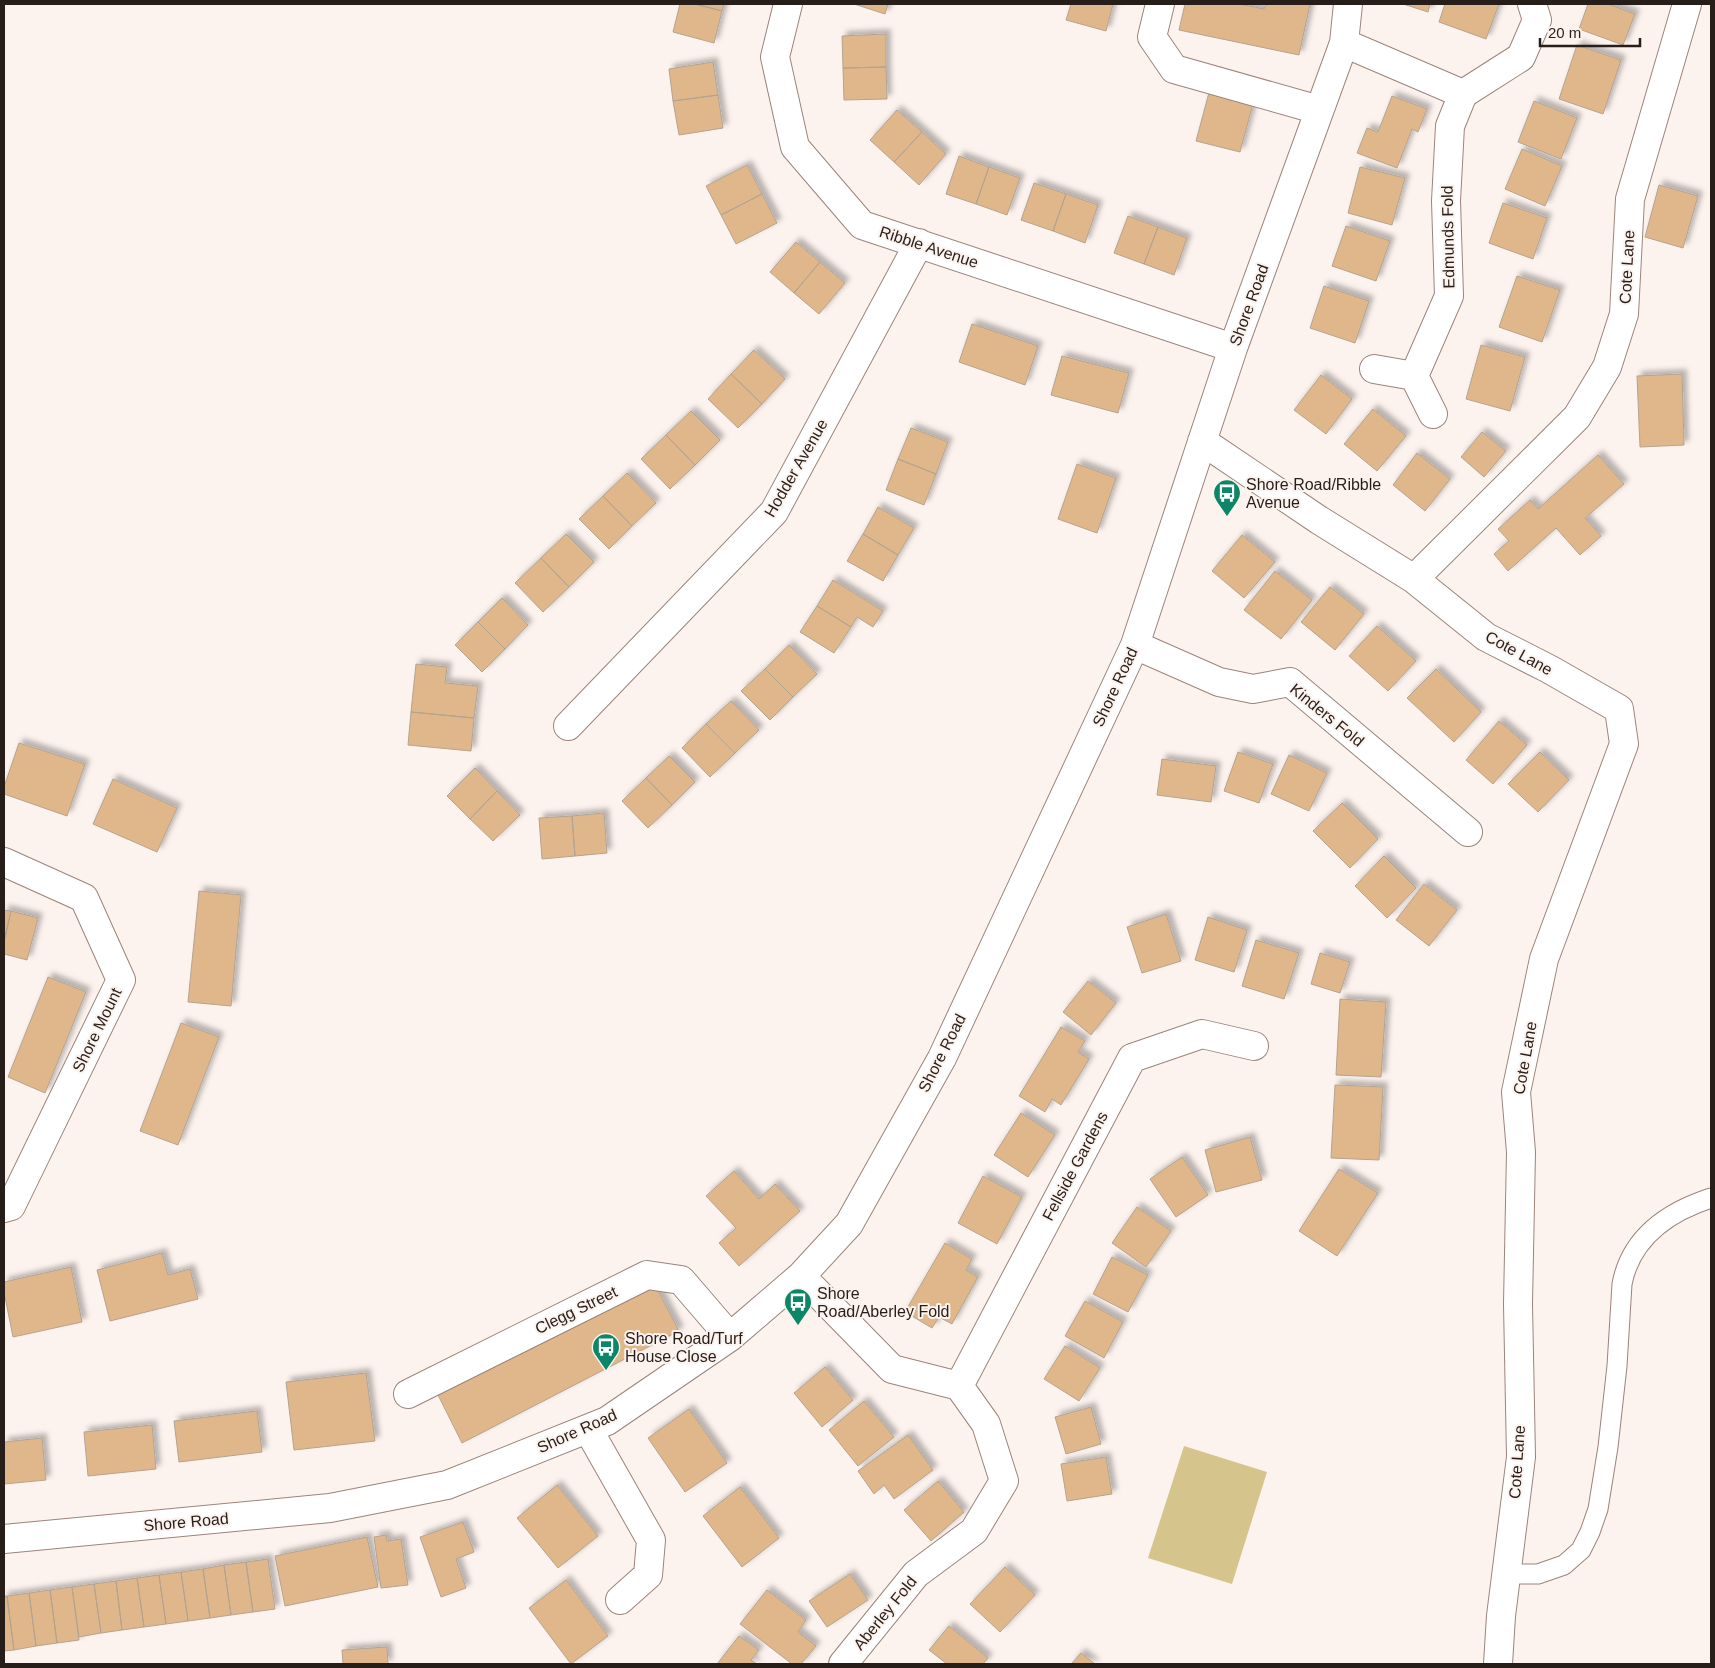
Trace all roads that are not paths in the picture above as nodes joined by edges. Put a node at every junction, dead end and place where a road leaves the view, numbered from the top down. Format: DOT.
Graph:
graph roads {
  1 [pos="788,4"];
  2 [pos="1160,4"];
  3 [pos="1348,4"];
  4 [pos="1532,4"];
  5 [pos="1686,4"];
  6 [pos="1344,43"];
  7 [pos="1463,94"];
  8 [pos="1319,110"];
  9 [pos="919,243"];
  10 [pos="1233,348"];
  11 [pos="1374,369"];
  12 [pos="1414,376"];
  13 [pos="1433,414"];
  14 [pos="1202,440"];
  15 [pos="1414,580"];
  16 [pos="1135,645"];
  17 [pos="568,726"];
  18 [pos="1468,832"];
  19 [pos="4,862"];
  20 [pos="1254,1046"];
  21 [pos="1711,1198"];
  22 [pos="4,1208"];
  23 [pos="801,1276"];
  24 [pos="730,1337"];
  25 [pos="959,1386"];
  26 [pos="408,1394"];
  27 [pos="588,1429"];
  28 [pos="4,1539"];
  29 [pos="1506,1574"];
  30 [pos="620,1600"];
  31 [pos="843,1664"];
  32 [pos="1498,1664"];
  1 -- 9 [label="street, Ribble Avenue"];
  2 -- 8 [label="street"];
  3 -- 6 [label="street, Shore Road"];
  4 -- 7 [label="street"];
  5 -- 15 [label="street, Cote Lane"];
  6 -- 7 [label="street"];
  6 -- 8 [label="street, Shore Road"];
  7 -- 12 [label="street, Edmunds Fold"];
  8 -- 10 [label="street, Shore Road"];
  9 -- 10 [label="street, Ribble Avenue"];
  9 -- 17 [label="street, Hodder Avenue"];
  10 -- 14 [label="street, Shore Road"];
  11 -- 12 [label="street"];
  12 -- 13 [label="street"];
  14 -- 15 [label="street, Cote Lane"];
  14 -- 16 [label="street, Shore Road"];
  15 -- 29 [label="street, Cote Lane"];
  16 -- 18 [label="street, Kinders Fold"];
  16 -- 23 [label="street, Shore Road"];
  19 -- 22 [label="street, Shore Mount"];
  20 -- 25 [label="street, Fellside Gardens"];
  21 -- 29 [label="lane"];
  23 -- 24 [label="street, Shore Road"];
  23 -- 25 [label="street"];
  24 -- 26 [label="street, Clegg Street"];
  24 -- 27 [label="street, Shore Road"];
  25 -- 31 [label="street, Aberley Fold"];
  27 -- 28 [label="street, Shore Road"];
  27 -- 30 [label="street"];
  29 -- 32 [label="street, Cote Lane"];
}
